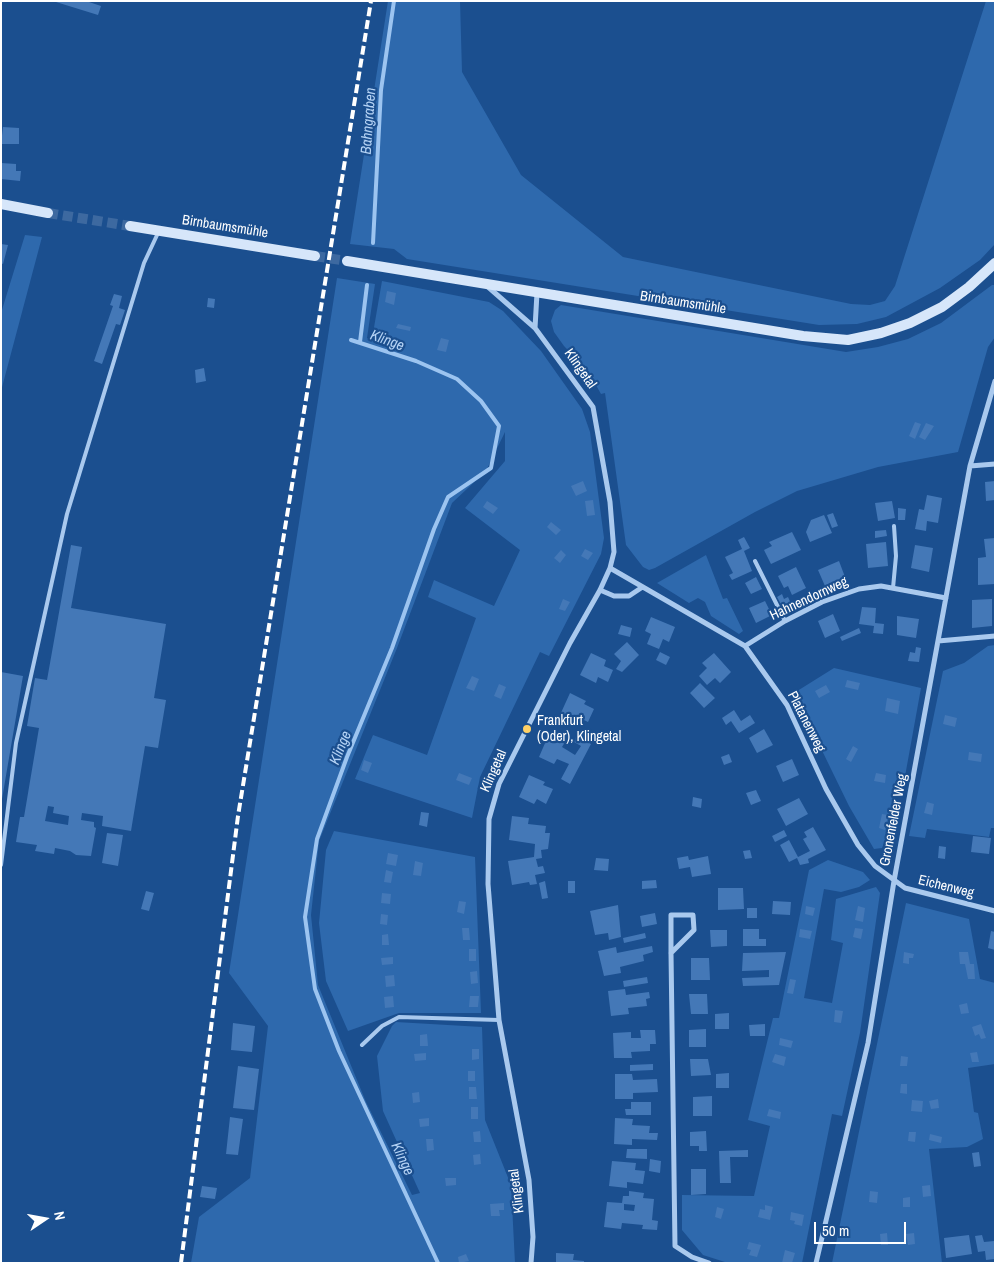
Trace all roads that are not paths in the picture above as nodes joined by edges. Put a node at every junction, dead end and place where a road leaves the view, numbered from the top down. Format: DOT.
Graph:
graph roads {
  1 [pos="1,204"];
  2 [pos="48,212"];
  3 [pos="130,226"];
  4 [pos="159,230"];
  5 [pos="315,256"];
  6 [pos="347,261"];
  7 [pos="995,263"];
  8 [pos="484,284"];
  9 [pos="537,293"];
  10 [pos="535,328"];
  11 [pos="995,381"];
  12 [pos="995,464"];
  13 [pos="970,466"];
  14 [pos="894,526"];
  15 [pos="755,561"];
  16 [pos="610,568"];
  17 [pos="642,588"];
  18 [pos="893,588"];
  19 [pos="600,590"];
  20 [pos="946,598"];
  21 [pos="784,621"];
  22 [pos="995,636"];
  23 [pos="938,640"];
  24 [pos="745,646"];
  25 [pos="1,865"];
  26 [pos="894,881"];
  27 [pos="995,911"];
  28 [pos="671,953"];
  29 [pos="499,1020"];
  30 [pos="362,1045"];
  31 [pos="531,1263"];
  32 [pos="709,1263"];
  33 [pos="816,1263"];
  1 -- 2 [label="main road"];
  3 -- 4 [label="main road, Birnbaumsmühle"];
  4 -- 5 [label="main road, Birnbaumsmühle"];
  4 -- 25 [label="lane"];
  6 -- 8 [label="main road, Birnbaumsmühle"];
  7 -- 9 [label="main road, Birnbaumsmühle"];
  8 -- 9 [label="main road, Birnbaumsmühle"];
  8 -- 10 [label="street, Klingetal"];
  9 -- 10 [label="street"];
  10 -- 16 [label="street, Klingetal"];
  11 -- 13 [label="street, Gronenfelder Weg"];
  12 -- 13 [label="street"];
  13 -- 20 [label="street, Gronenfelder Weg"];
  14 -- 18 [label="lane"];
  15 -- 21 [label="lane"];
  16 -- 17 [label="street, Platanenweg"];
  16 -- 19 [label="street, Klingetal"];
  17 -- 19 [label="street"];
  17 -- 24 [label="street, Platanenweg"];
  18 -- 20 [label="street, Hahnendornweg"];
  18 -- 21 [label="street, Hahnendornweg"];
  19 -- 29 [label="street, Klingetal"];
  20 -- 23 [label="street, Gronenfelder Weg"];
  21 -- 24 [label="street, Hahnendornweg"];
  22 -- 23 [label="street"];
  23 -- 26 [label="street, Gronenfelder Weg"];
  24 -- 26 [label="street, Platanenweg"];
  26 -- 27 [label="street, Eichenweg"];
  26 -- 33 [label="street, Gronenfelder Weg"];
  28 -- 28 [label="street"];
  28 -- 32 [label="street"];
  29 -- 30 [label="lane"];
  29 -- 31 [label="street, Klingetal"];
}
